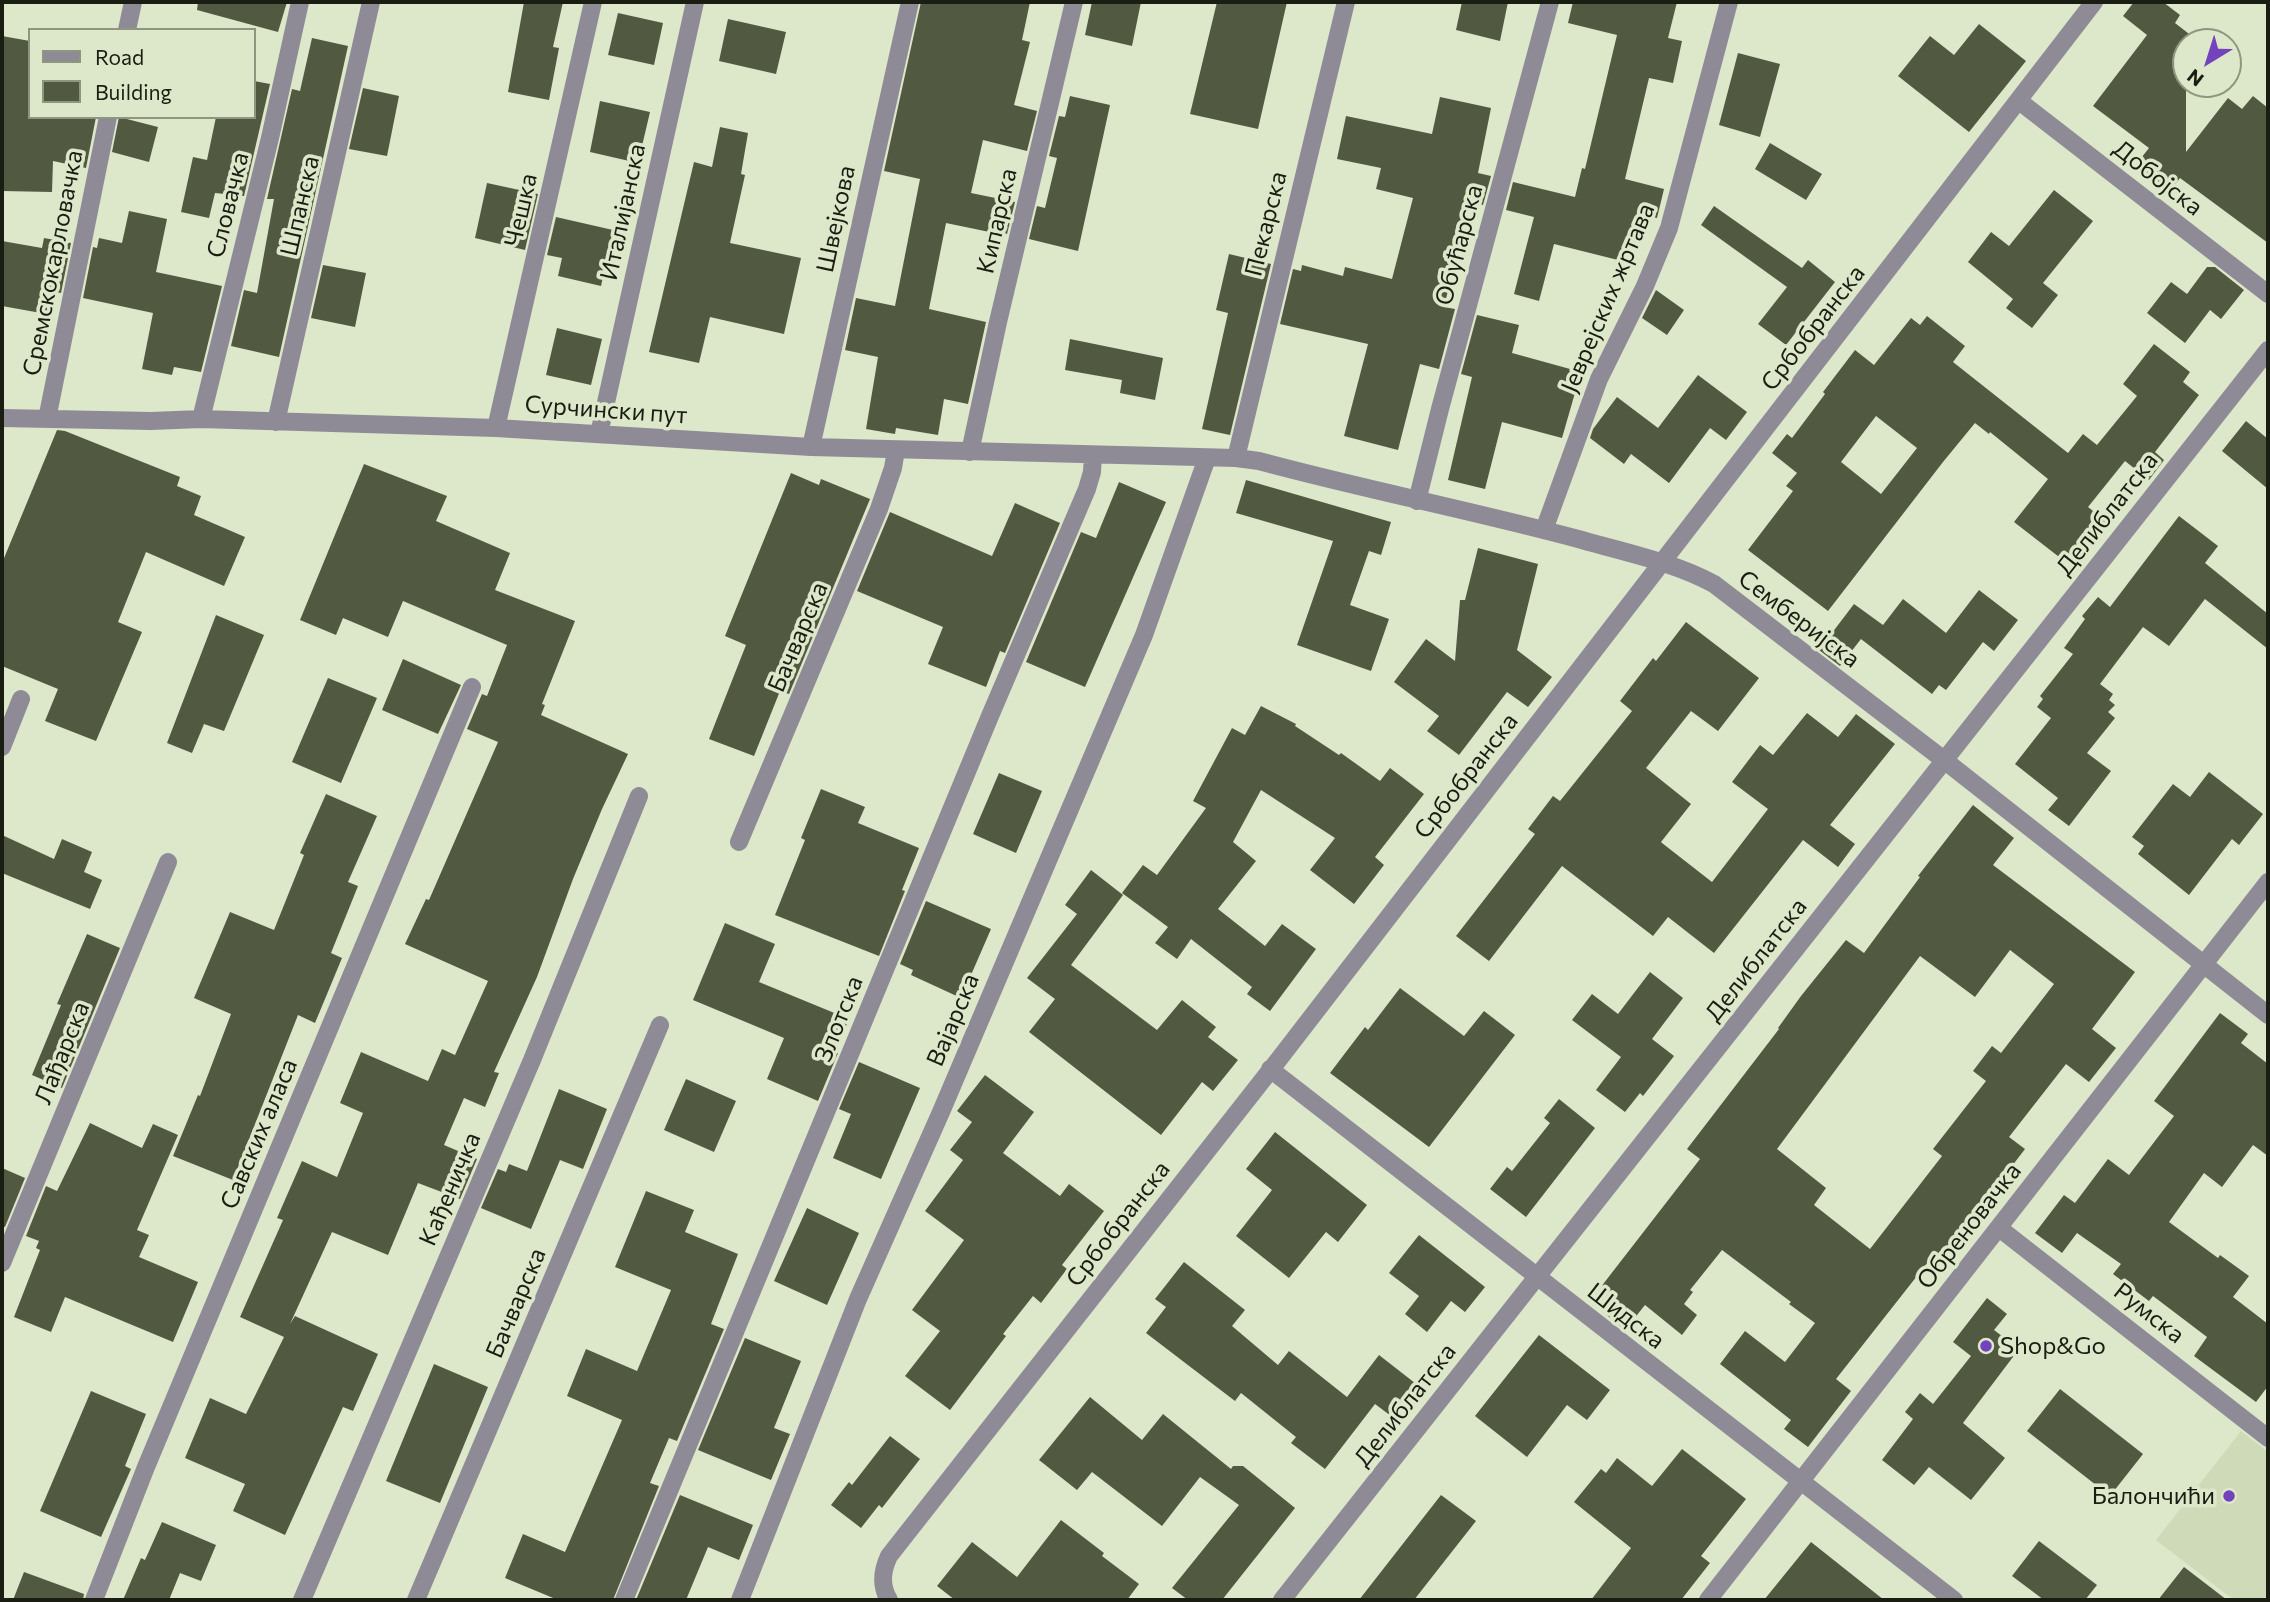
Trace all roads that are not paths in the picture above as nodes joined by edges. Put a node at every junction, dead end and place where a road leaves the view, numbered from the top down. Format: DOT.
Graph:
graph roads {
  1 [pos="134,2"];
  2 [pos="300,2"];
  3 [pos="371,2"];
  4 [pos="593,2"];
  5 [pos="695,2"];
  6 [pos="910,2"];
  7 [pos="1074,2"];
  8 [pos="1346,2"];
  9 [pos="1550,2"];
  10 [pos="1729,2"];
  11 [pos="2094,2"];
  12 [pos="128,28"];
  13 [pos="2019,101"];
  14 [pos="108,119"];
  15 [pos="2268,294"];
  16 [pos="2268,349"];
  17 [pos="2,418"];
  18 [pos="47,419"];
  19 [pos="201,419"];
  20 [pos="276,422"];
  21 [pos="496,428"];
  22 [pos="599,434"];
  23 [pos="811,447"];
  24 [pos="897,450"];
  25 [pos="970,452"];
  26 [pos="1093,455"];
  27 [pos="1208,458"];
  28 [pos="1236,458"];
  29 [pos="1417,500"];
  30 [pos="1544,530"];
  31 [pos="1663,562"];
  32 [pos="472,687"];
  33 [pos="21,699"];
  34 [pos="2,747"];
  35 [pos="1944,761"];
  36 [pos="639,796"];
  37 [pos="739,842"];
  38 [pos="168,862"];
  39 [pos="2268,882"];
  40 [pos="2204,965"];
  41 [pos="2268,1015"];
  42 [pos="660,1025"];
  43 [pos="1270,1069"];
  44 [pos="1999,1228"];
  45 [pos="2,1262"];
  46 [pos="1537,1279"];
  47 [pos="2268,1438"];
  48 [pos="1800,1481"];
  49 [pos="94,1600"];
  50 [pos="302,1600"];
  51 [pos="416,1600"];
  52 [pos="624,1600"];
  53 [pos="740,1600"];
  54 [pos="889,1600"];
  55 [pos="1282,1600"];
  56 [pos="1708,1600"];
  57 [pos="1954,1600"];
  1 -- 12 [label="street"];
  2 -- 19 [label="street, Словачка"];
  3 -- 20 [label="street, Шпанска"];
  4 -- 21 [label="street, Чешка"];
  5 -- 22 [label="street, Италијанска"];
  6 -- 23 [label="street, Швејкова"];
  7 -- 25 [label="street, Кипарска"];
  8 -- 28 [label="street, Пекарска"];
  9 -- 29 [label="street, Обућарска"];
  10 -- 30 [label="street, Јеврејских жртава"];
  11 -- 13 [label="street, Србобранска"];
  13 -- 15 [label="street, Добојска"];
  13 -- 31 [label="street, Србобранска"];
  14 -- 18 [label="street, Сремскокарловачка"];
  16 -- 35 [label="street, Делиблатска"];
  17 -- 18 [label="street, Сурчински пут"];
  18 -- 19 [label="street, Сурчински пут"];
  19 -- 20 [label="street, Сурчински пут"];
  20 -- 21 [label="street, Сурчински пут"];
  21 -- 22 [label="street, Сурчински пут"];
  22 -- 23 [label="street, Сурчински пут"];
  23 -- 24 [label="street, Сурчински пут"];
  24 -- 25 [label="street, Сурчински пут"];
  24 -- 37 [label="street, Бачварска"];
  25 -- 26 [label="street, Сурчински пут"];
  26 -- 27 [label="street, Сурчински пут"];
  26 -- 52 [label="street, Злотска"];
  27 -- 28 [label="street, Семберијска"];
  27 -- 53 [label="street, Вајарска"];
  28 -- 29 [label="street, Семберијска"];
  29 -- 30 [label="street, Семберијска"];
  30 -- 31 [label="street, Семберијска"];
  31 -- 35 [label="street, Семберијска"];
  31 -- 43 [label="street, Србобранска"];
  32 -- 49 [label="street, Савских аласа"];
  33 -- 34 [label="street"];
  35 -- 40 [label="street, Семберијска"];
  35 -- 46 [label="street, Делиблатска"];
  36 -- 50 [label="street, Кађеничка"];
  38 -- 45 [label="street, Лађарска"];
  39 -- 40 [label="street, Обреновачка"];
  40 -- 41 [label="street, Семберијска"];
  40 -- 44 [label="street, Обреновачка"];
  42 -- 51 [label="street, Бачварска"];
  43 -- 46 [label="street, Шидска"];
  43 -- 54 [label="street, Србобранска"];
  44 -- 47 [label="street, Румска"];
  44 -- 48 [label="street, Обреновачка"];
  46 -- 48 [label="street, Шидска"];
  46 -- 55 [label="street, Делиблатска"];
  48 -- 56 [label="street, Обреновачка"];
  48 -- 57 [label="street, Шидска"];
}
